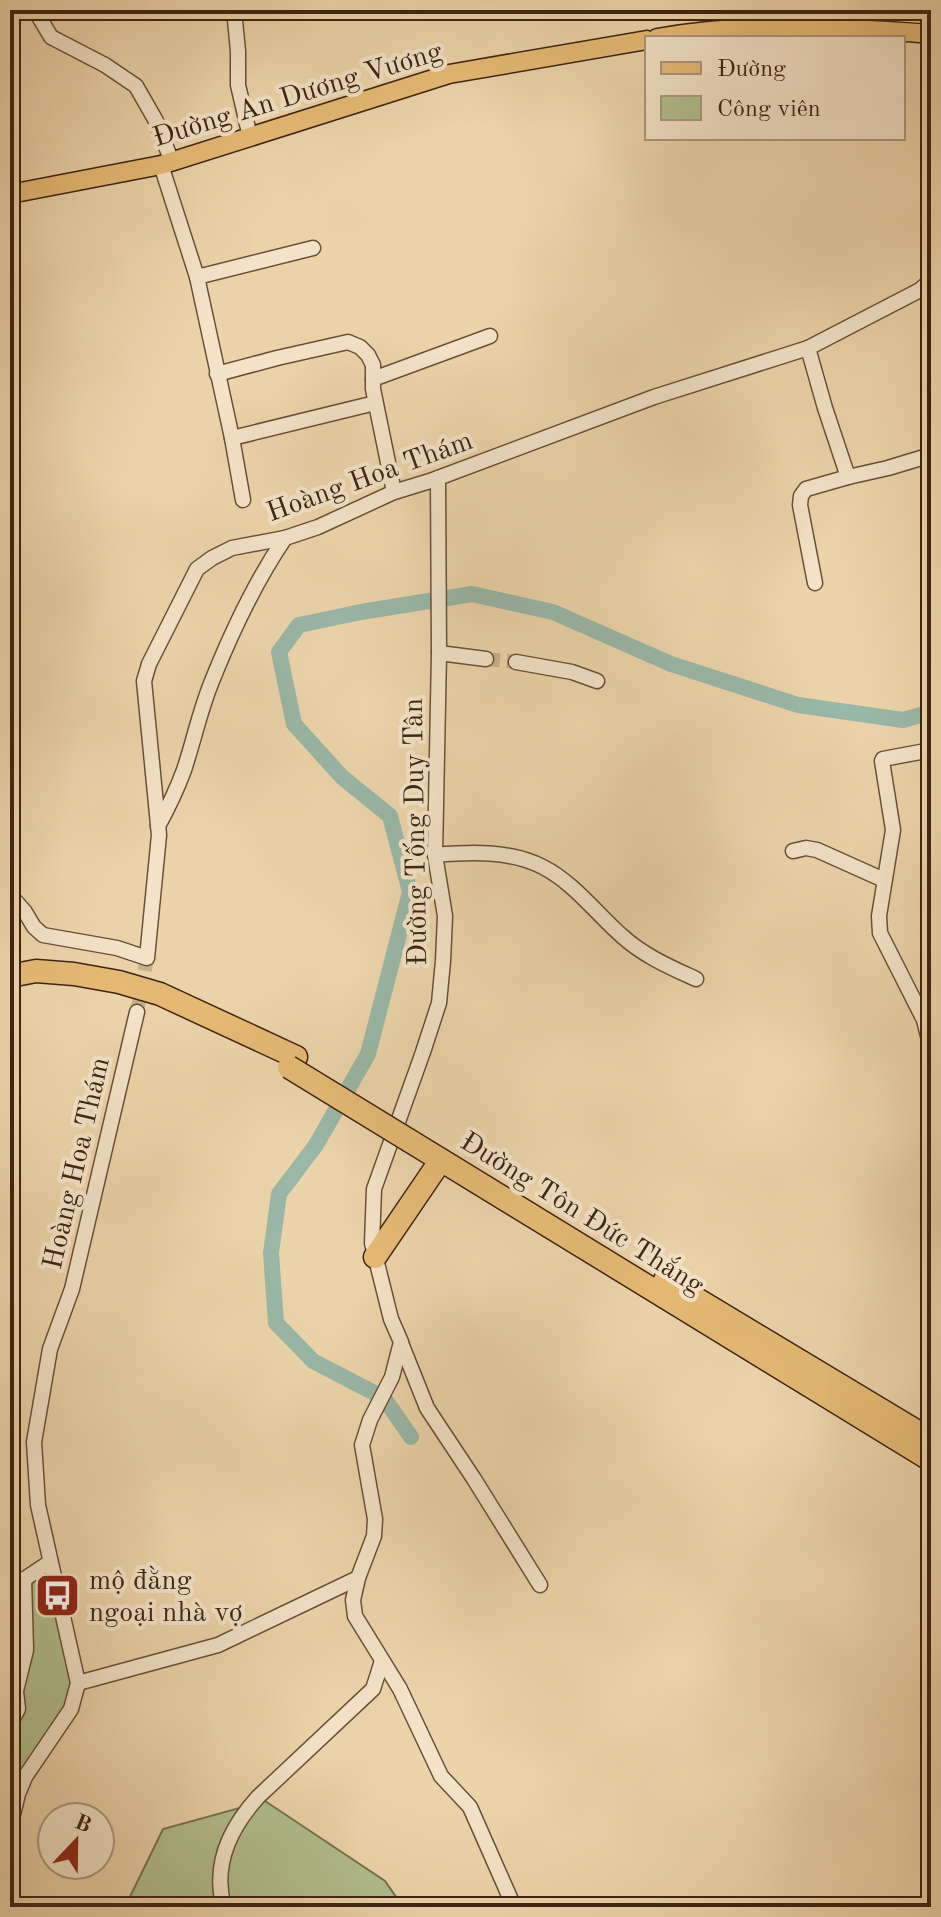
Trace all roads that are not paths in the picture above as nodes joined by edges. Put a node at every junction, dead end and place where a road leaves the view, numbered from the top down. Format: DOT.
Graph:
graph roads {
  1 [pos="35,10"];
  2 [pos="234,10"];
  3 [pos="747,10"];
  4 [pos="831,10"];
  5 [pos="756,28"];
  6 [pos="836,29"];
  7 [pos="930,33"];
  8 [pos="668,36"];
  9 [pos="645,40"];
  10 [pos="250,137"];
  11 [pos="167,164"];
  12 [pos="10,194"];
  13 [pos="313,248"];
  14 [pos="197,277"];
  15 [pos="931,280"];
  16 [pos="490,336"];
  17 [pos="808,348"];
  18 [pos="217,374"];
  19 [pos="373,379"];
  20 [pos="375,403"];
  21 [pos="232,438"];
  22 [pos="931,455"];
  23 [pos="848,477"];
  24 [pos="438,478"];
  25 [pos="394,492"];
  26 [pos="243,500"];
  27 [pos="285,538"];
  28 [pos="815,583"];
  29 [pos="439,653"];
  30 [pos="486,659"];
  31 [pos="516,662"];
  32 [pos="597,681"];
  33 [pos="931,750"];
  34 [pos="158,826"];
  35 [pos="793,851"];
  36 [pos="435,855"];
  37 [pos="884,880"];
  38 [pos="10,895"];
  39 [pos="10,976"];
  40 [pos="696,979"];
  41 [pos="137,1012"];
  42 [pos="931,1048"];
  43 [pos="413,1135"];
  44 [pos="441,1160"];
  45 [pos="375,1257"];
  46 [pos="931,1265"];
  47 [pos="931,1289"];
  48 [pos="401,1342"];
  49 [pos="929,1434"];
  50 [pos="931,1460"];
  51 [pos="50,1562"];
  52 [pos="358,1578"];
  53 [pos="17,1582"];
  54 [pos="540,1585"];
  55 [pos="382,1661"];
  56 [pos="78,1683"];
  57 [pos="10,1724"];
  58 [pos="10,1827"];
  59 [pos="224,1907"];
  60 [pos="516,1907"];
  1 -- 11 [label="street"];
  2 -- 10 [label="street"];
  3 -- 5 [label="street"];
  4 -- 6 [label="street"];
  5 -- 6 [label="main road"];
  5 -- 8 [label="main road"];
  6 -- 7 [label="main road"];
  9 -- 10 [label="main road, Đường An Dương Vương"];
  10 -- 11 [label="main road, Đường An Dương Vương"];
  11 -- 12 [label="main road, Đường An Dương Vương"];
  11 -- 14 [label="street"];
  13 -- 14 [label="street"];
  14 -- 18 [label="street"];
  15 -- 17 [label="street, Hoàng Hoa Thám"];
  16 -- 19 [label="street"];
  17 -- 23 [label="street"];
  17 -- 24 [label="street, Hoàng Hoa Thám"];
  18 -- 19 [label="street"];
  18 -- 21 [label="street"];
  19 -- 20 [label="street"];
  20 -- 21 [label="street"];
  20 -- 25 [label="street"];
  21 -- 26 [label="street"];
  22 -- 23 [label="street"];
  23 -- 28 [label="street"];
  24 -- 25 [label="street, Hoàng Hoa Thám"];
  24 -- 29 [label="street, Đường Tống Duy Tân"];
  25 -- 27 [label="street, Hoàng Hoa Thám"];
  27 -- 34 [label="street"];
  27 -- 34 [label="street, Hoàng Hoa Thám"];
  29 -- 30 [label="street"];
  29 -- 36 [label="street, Đường Tống Duy Tân"];
  31 -- 32 [label="street"];
  33 -- 37 [label="street"];
  34 -- 38 [label="street, Hoàng Hoa Thám"];
  35 -- 37 [label="street"];
  36 -- 40 [label="street"];
  36 -- 45 [label="street, Đường Tống Duy Tân"];
  37 -- 42 [label="street"];
  39 -- 43 [label="highway, Đường Tôn Đức Thắng, bridge"];
  41 -- 51 [label="street, Hoàng Hoa Thám"];
  43 -- 44 [label="highway, Đường Tôn Đức Thắng"];
  43 -- 49 [label="highway, Đường Tôn Đức Thắng"];
  44 -- 45 [label="highway"];
  44 -- 50 [label="highway, Đường Tôn Đức Thắng"];
  45 -- 48 [label="street, Đường Tống Duy Tân"];
  46 -- 47 [label="street"];
  48 -- 52 [label="street"];
  48 -- 54 [label="street, Đường Tống Duy Tân"];
  51 -- 53 [label="street"];
  51 -- 56 [label="street, Hoàng Hoa Thám"];
  52 -- 55 [label="street"];
  52 -- 56 [label="street"];
  53 -- 57 [label="street"];
  55 -- 59 [label="street"];
  55 -- 60 [label="street"];
  56 -- 58 [label="street"];
}
